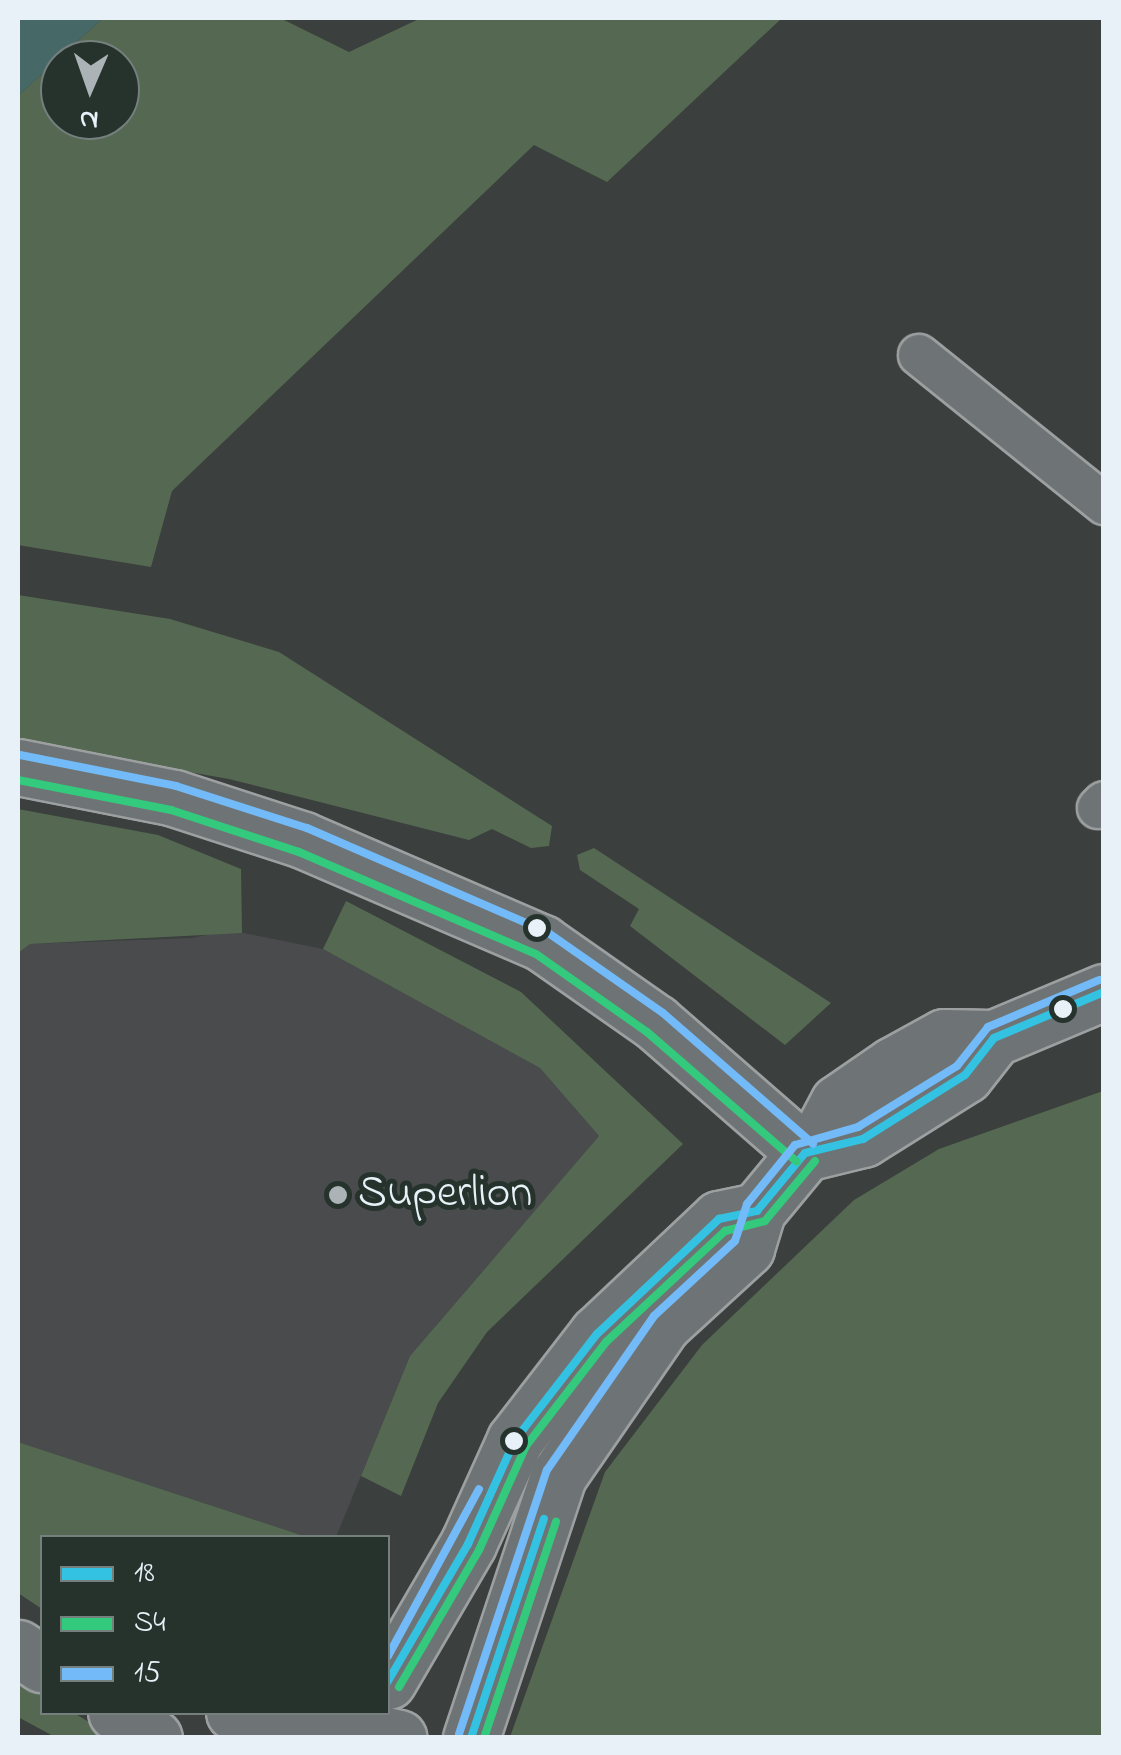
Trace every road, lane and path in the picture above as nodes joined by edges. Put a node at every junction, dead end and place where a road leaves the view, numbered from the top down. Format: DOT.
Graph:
graph roads {
  1 [pos="919,355"];
  2 [pos="1104,504"];
  3 [pos="18,767"];
  4 [pos="1104,992"];
  5 [pos="810,1149"];
  6 [pos="757,1211"];
  7 [pos="18,1647"];
  8 [pos="40,1663"];
  9 [pos="390,1677"];
  10 [pos="120,1715"];
  11 [pos="243,1715"];
  12 [pos="376,1726"];
  13 [pos="303,1736"];
  14 [pos="154,1738"];
  15 [pos="471,1738"];
  1 -- 2 [label="street"];
  3 -- 5 [label="street"];
  4 -- 5 [label="street"];
  5 -- 6 [label="street"];
  6 -- 9 [label="street"];
  6 -- 15 [label="street"];
  7 -- 8 [label="street"];
  10 -- 14 [label="street"];
  11 -- 13 [label="street"];
  12 -- 13 [label="street"];
}
